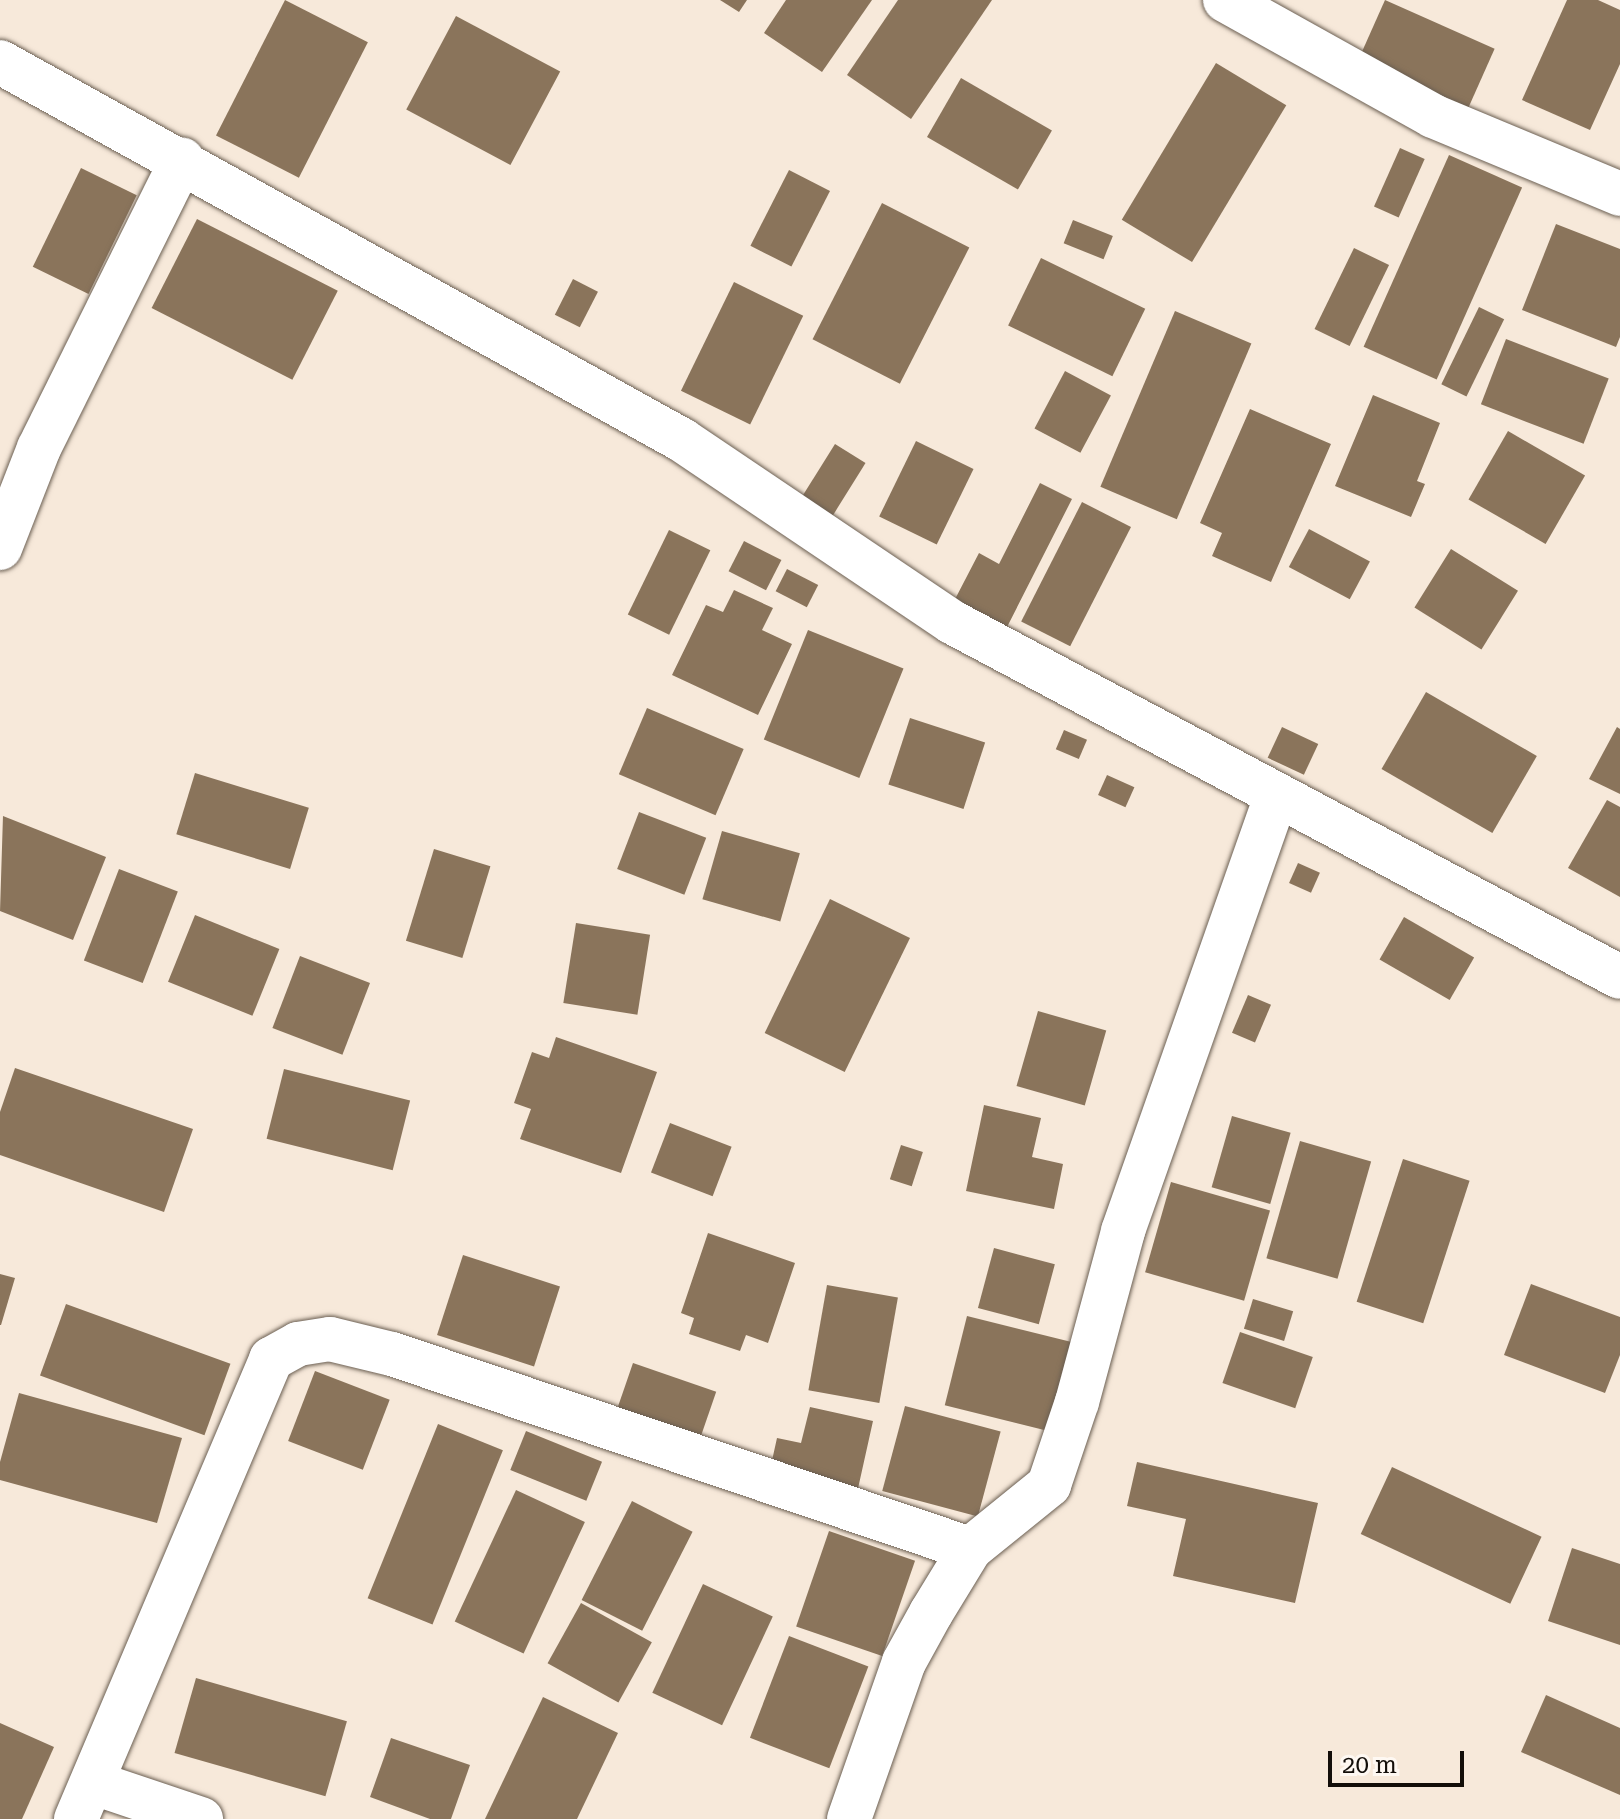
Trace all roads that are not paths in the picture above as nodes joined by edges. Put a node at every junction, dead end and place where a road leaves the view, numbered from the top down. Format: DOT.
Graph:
graph roads {
  1 [pos="1225,0"];
  2 [pos="0,62"];
  3 [pos="182,160"];
  4 [pos="1620,194"];
  5 [pos="0,548"];
  6 [pos="1276,796"];
  7 [pos="1620,977"];
  8 [pos="970,1549"];
  9 [pos="85,1801"];
  10 [pos="201,1819"];
  11 [pos="849,1819"];
  1 -- 4 [label="street"];
  2 -- 3 [label="street"];
  3 -- 5 [label="street"];
  3 -- 6 [label="street"];
  6 -- 7 [label="street"];
  6 -- 8 [label="street"];
  8 -- 9 [label="street"];
  8 -- 11 [label="street"];
  9 -- 10 [label="street"];
}
